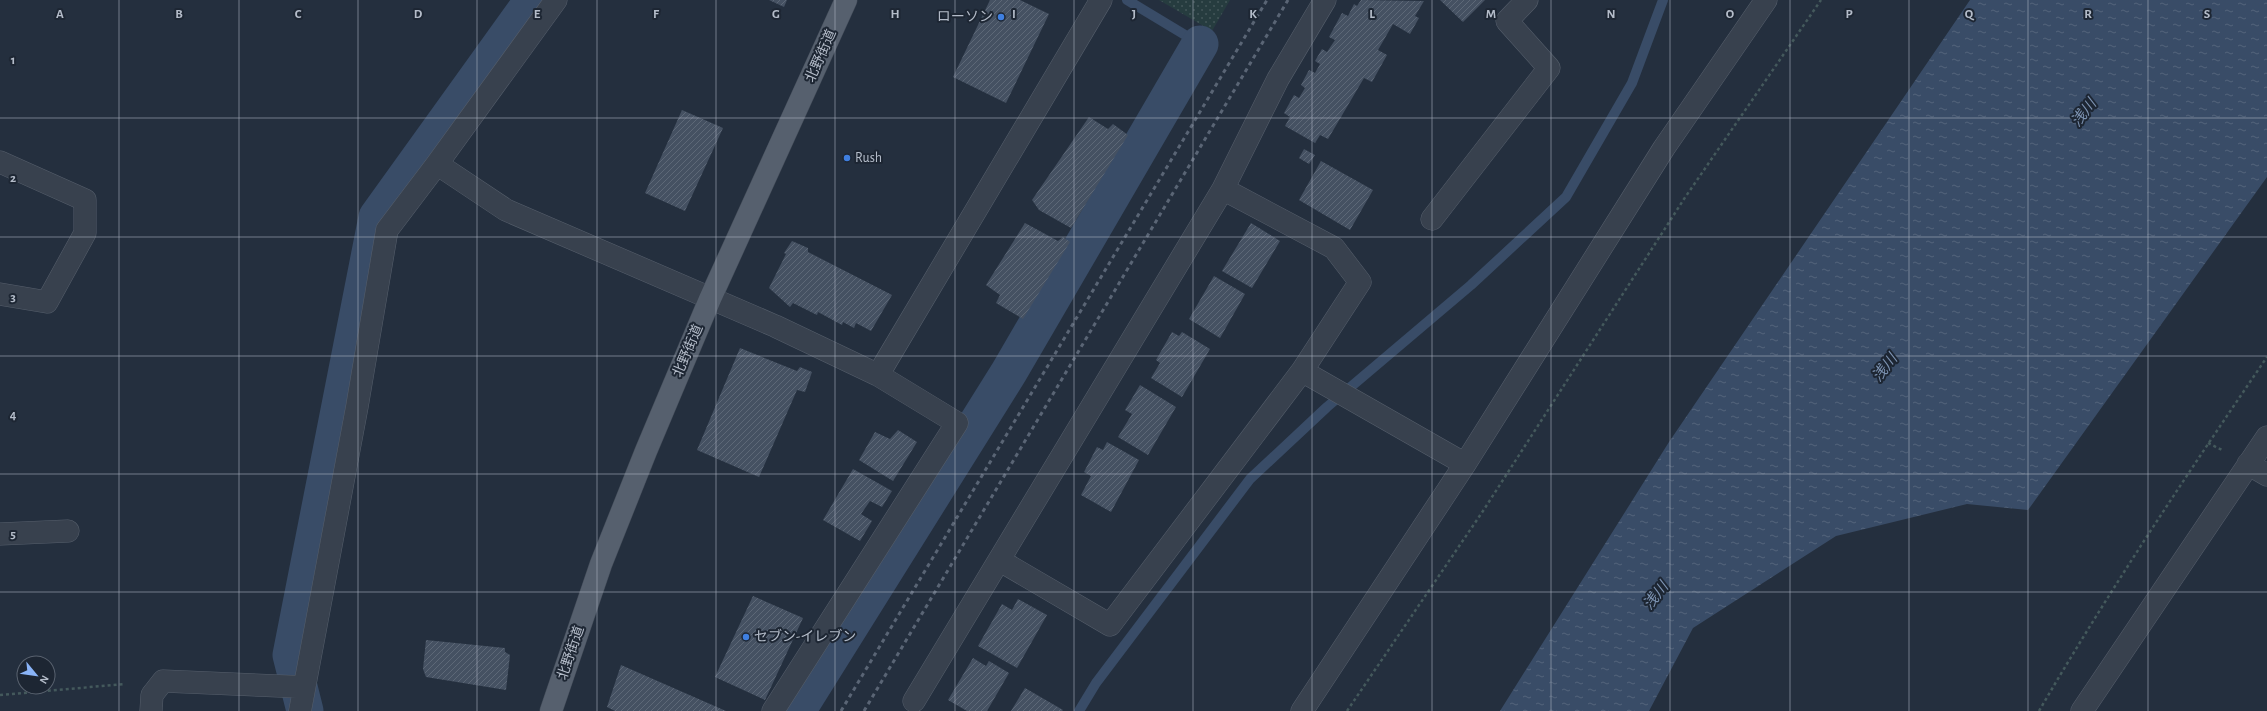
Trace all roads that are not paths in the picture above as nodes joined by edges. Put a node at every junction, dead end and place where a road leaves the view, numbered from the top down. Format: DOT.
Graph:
graph roads {
  1 [pos="556,0"];
  2 [pos="846,0"];
  3 [pos="1101,0"];
  4 [pos="1325,0"];
  5 [pos="1527,0"];
  6 [pos="1766,0"];
  7 [pos="0,162"];
  8 [pos="437,164"];
  9 [pos="1223,189"];
  10 [pos="1432,219"];
  11 [pos="0,294"];
  12 [pos="710,299"];
  13 [pos="1302,370"];
  14 [pos="878,375"];
  15 [pos="2267,437"];
  16 [pos="1464,464"];
  17 [pos="2248,464"];
  18 [pos="2267,475"];
  19 [pos="68,531"];
  20 [pos="0,534"];
  21 [pos="999,560"];
  22 [pos="303,687"];
  23 [pos="914,701"];
  24 [pos="151,703"];
  25 [pos="300,711"];
  26 [pos="551,711"];
  27 [pos="773,711"];
  28 [pos="1302,711"];
  29 [pos="2082,711"];
  1 -- 8 [label="street"];
  2 -- 12 [label="main road, 北野街道"];
  3 -- 14 [label="street"];
  4 -- 9 [label="street"];
  5 -- 10 [label="street"];
  6 -- 16 [label="street"];
  7 -- 11 [label="street"];
  8 -- 12 [label="street"];
  8 -- 22 [label="street"];
  9 -- 13 [label="street"];
  9 -- 21 [label="street"];
  12 -- 14 [label="street"];
  12 -- 26 [label="main road, 北野街道"];
  13 -- 16 [label="street"];
  13 -- 21 [label="street"];
  14 -- 27 [label="street"];
  15 -- 17 [label="street"];
  16 -- 28 [label="street"];
  17 -- 18 [label="street"];
  17 -- 29 [label="street"];
  19 -- 20 [label="street"];
  21 -- 23 [label="street"];
  22 -- 24 [label="street"];
  22 -- 25 [label="street"];
}
